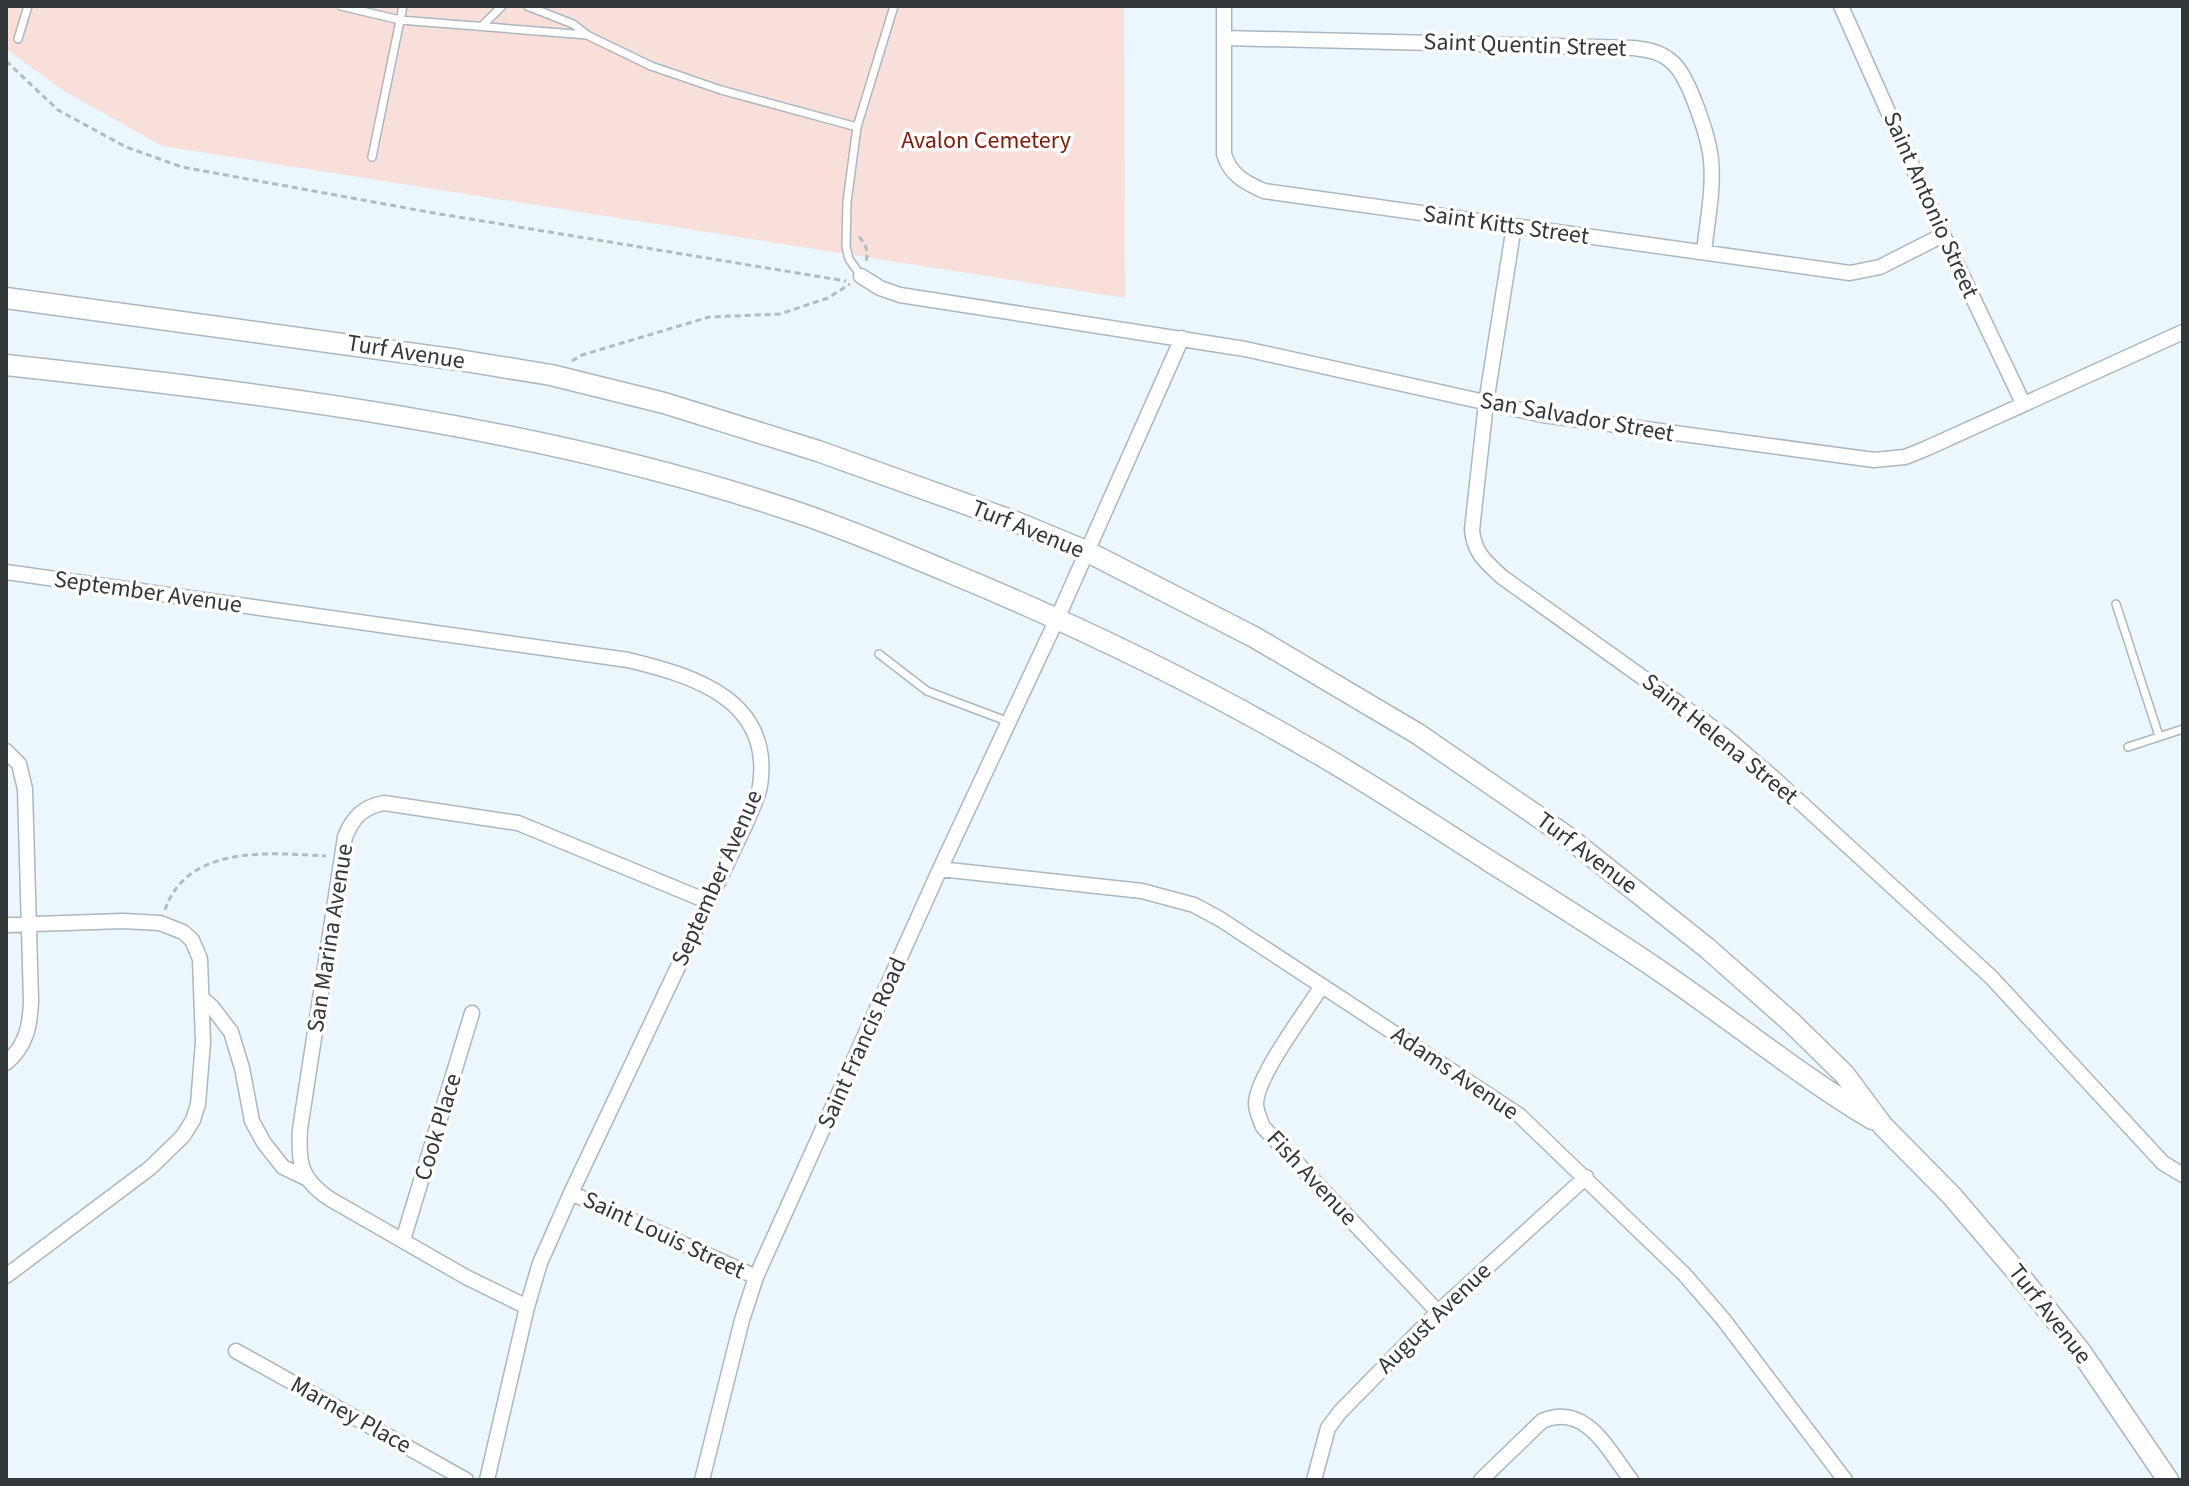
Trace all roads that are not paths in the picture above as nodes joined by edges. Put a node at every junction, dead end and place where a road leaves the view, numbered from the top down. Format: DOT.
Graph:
graph roads {
  1 [pos="28,6"];
  2 [pos="341,6"];
  3 [pos="403,6"];
  4 [pos="502,6"];
  5 [pos="527,6"];
  6 [pos="894,6"];
  7 [pos="1224,6"];
  8 [pos="1841,6"];
  9 [pos="400,20"];
  10 [pos="482,26"];
  11 [pos="587,35"];
  12 [pos="1224,38"];
  13 [pos="18,39"];
  14 [pos="857,127"];
  15 [pos="372,157"];
  16 [pos="1514,226"];
  17 [pos="1943,235"];
  18 [pos="1704,252"];
  19 [pos="861,276"];
  20 [pos="6,298"];
  21 [pos="2182,337"];
  22 [pos="1182,338"];
  23 [pos="6,365"];
  24 [pos="1486,403"];
  25 [pos="2023,403"];
  26 [pos="1086,551"];
  27 [pos="6,572"];
  28 [pos="2116,604"];
  29 [pos="1057,619"];
  30 [pos="879,654"];
  31 [pos="1009,722"];
  32 [pos="2183,729"];
  33 [pos="2159,736"];
  34 [pos="2128,747"];
  35 [pos="6,751"];
  36 [pos="940,869"];
  37 [pos="709,902"];
  38 [pos="28,923"];
  39 [pos="6,925"];
  40 [pos="1322,986"];
  41 [pos="202,998"];
  42 [pos="472,1013"];
  43 [pos="6,1063"];
  44 [pos="1883,1126"];
  45 [pos="2183,1175"];
  46 [pos="1586,1177"];
  47 [pos="306,1178"];
  48 [pos="571,1193"];
  49 [pos="403,1240"];
  50 [pos="6,1276"];
  51 [pos="756,1277"];
  52 [pos="527,1307"];
  53 [pos="1438,1312"];
  54 [pos="236,1351"];
  55 [pos="466,1480"];
  56 [pos="487,1480"];
  57 [pos="702,1480"];
  58 [pos="1314,1480"];
  59 [pos="1481,1480"];
  60 [pos="1631,1480"];
  61 [pos="1845,1480"];
  62 [pos="2168,1480"];
  1 -- 13 [label="lane"];
  2 -- 9 [label="lane"];
  3 -- 9 [label="lane"];
  4 -- 10 [label="lane"];
  5 -- 11 [label="lane"];
  6 -- 14 [label="lane"];
  7 -- 12 [label="street, Saint Kitts Street"];
  8 -- 17 [label="street, Saint Antonio Street"];
  9 -- 10 [label="lane"];
  9 -- 15 [label="lane"];
  10 -- 11 [label="lane"];
  11 -- 14 [label="lane"];
  12 -- 16 [label="street, Saint Kitts Street"];
  12 -- 18 [label="street, Saint Quentin Street"];
  14 -- 19 [label="lane"];
  16 -- 18 [label="street, Saint Kitts Street"];
  16 -- 24 [label="street, Saint Helena Street"];
  17 -- 18 [label="street, Saint Kitts Street"];
  17 -- 25 [label="street, Saint Antonio Street"];
  19 -- 22 [label="street, San Salvador Street"];
  20 -- 26 [label="main road, Turf Avenue"];
  21 -- 25 [label="street, San Salvador Street"];
  22 -- 24 [label="street, San Salvador Street"];
  22 -- 26 [label="street"];
  23 -- 29 [label="main road, Turf Avenue"];
  24 -- 25 [label="street, San Salvador Street"];
  24 -- 45 [label="street, Saint Helena Street"];
  26 -- 29 [label="street, Saint Francis Road"];
  26 -- 44 [label="main road, Turf Avenue"];
  27 -- 37 [label="street, September Avenue"];
  28 -- 33 [label="lane"];
  29 -- 31 [label="street, Saint Francis Road"];
  29 -- 44 [label="main road, Turf Avenue"];
  30 -- 31 [label="lane"];
  31 -- 36 [label="street, Saint Francis Road"];
  32 -- 33 [label="lane"];
  33 -- 34 [label="lane"];
  35 -- 38 [label="street"];
  36 -- 40 [label="street, Adams Avenue"];
  36 -- 51 [label="street, Saint Francis Road"];
  37 -- 47 [label="street, San Marina Avenue"];
  37 -- 48 [label="street, September Avenue"];
  38 -- 39 [label="street"];
  38 -- 41 [label="street"];
  38 -- 43 [label="street"];
  40 -- 46 [label="street, Adams Avenue"];
  40 -- 53 [label="street, Fish Avenue"];
  41 -- 47 [label="street"];
  41 -- 50 [label="street"];
  42 -- 49 [label="street, Cook Place"];
  44 -- 62 [label="main road, Turf Avenue"];
  46 -- 53 [label="street, August Avenue"];
  46 -- 61 [label="street, Adams Avenue"];
  47 -- 49 [label="street"];
  48 -- 51 [label="street, Saint Louis Street"];
  48 -- 52 [label="street, September Avenue"];
  49 -- 52 [label="street"];
  51 -- 57 [label="street, Saint Francis Road"];
  52 -- 56 [label="street, September Avenue"];
  53 -- 58 [label="street, August Avenue"];
  54 -- 55 [label="street, Marney Place"];
  59 -- 60 [label="street"];
}
